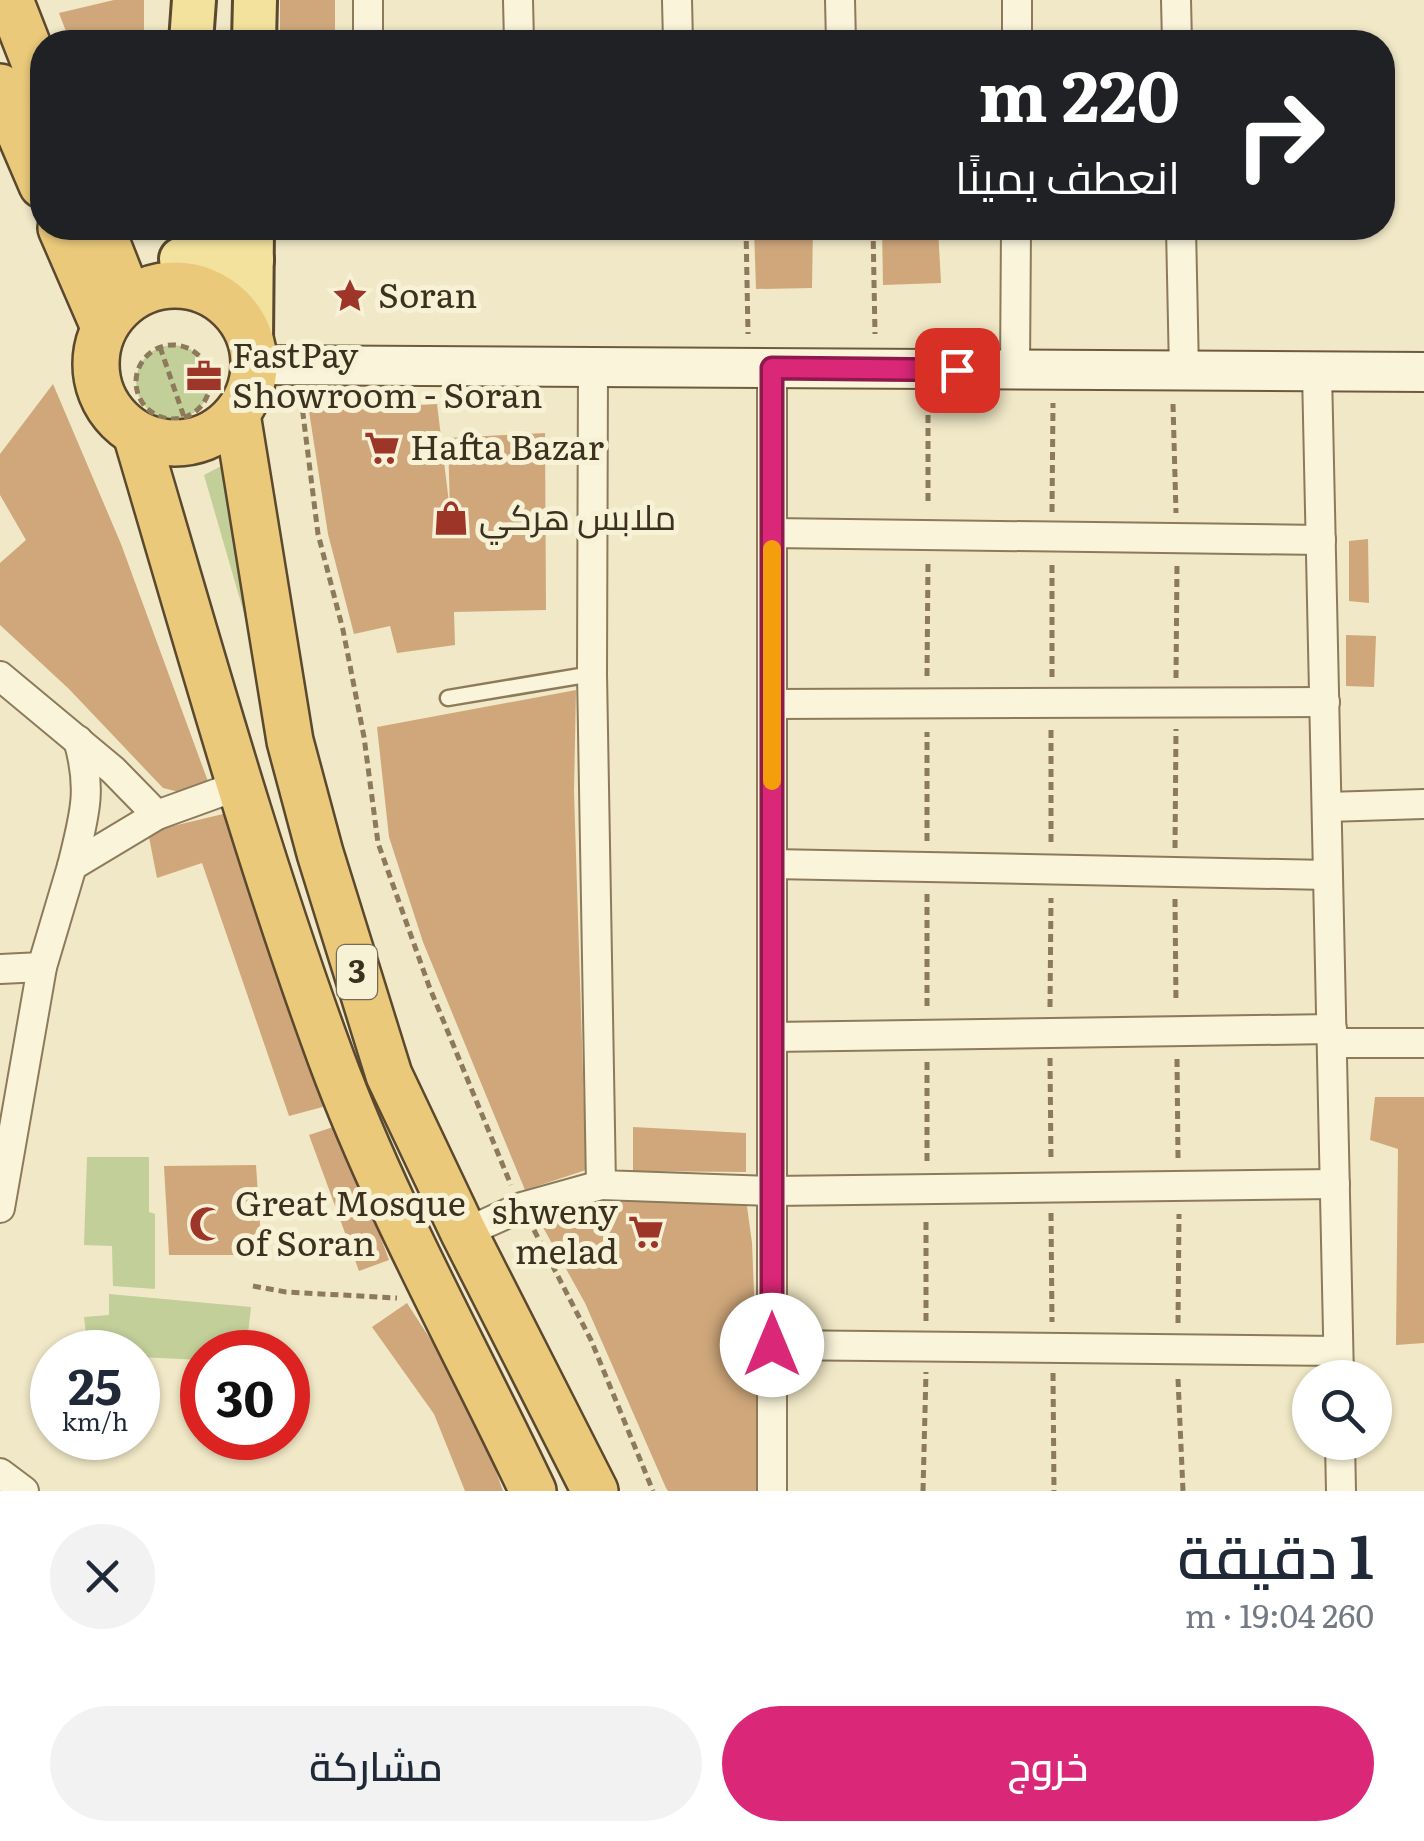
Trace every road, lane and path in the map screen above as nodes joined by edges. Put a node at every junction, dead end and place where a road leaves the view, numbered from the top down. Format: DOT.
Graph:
graph roads {
  1 [pos="10,0"];
  2 [pos="194,0"];
  3 [pos="255,0"];
  4 [pos="368,0"];
  5 [pos="518,0"];
  6 [pos="677,0"];
  7 [pos="840,0"];
  8 [pos="1016,0"];
  9 [pos="1176,0"];
  10 [pos="192,30"];
  11 [pos="254,30"];
  12 [pos="368,30"];
  13 [pos="519,30"];
  14 [pos="678,30"];
  15 [pos="840,30"];
  16 [pos="1017,30"];
  17 [pos="1177,30"];
  18 [pos="30,51"];
  19 [pos="0,88"];
  20 [pos="30,157"];
  21 [pos="69,240"];
  22 [pos="103,240"];
  23 [pos="747,240"];
  24 [pos="873,240"];
  25 [pos="1016,240"];
  26 [pos="1181,240"];
  27 [pos="252,244"];
  28 [pos="181,257"];
  29 [pos="117,313"];
  30 [pos="160,347"];
  31 [pos="267,357"];
  32 [pos="594,368"];
  33 [pos="760,368"];
  34 [pos="875,369"];
  35 [pos="1015,370"];
  36 [pos="1184,371"];
  37 [pos="1317,372"];
  38 [pos="1424,372"];
  39 [pos="237,414"];
  40 [pos="184,417"];
  41 [pos="136,434"];
  42 [pos="772,532"];
  43 [pos="1321,540"];
  44 [pos="592,674"];
  45 [pos="0,676"];
  46 [pos="448,698"];
  47 [pos="1324,702"];
  48 [pos="772,704"];
  49 [pos="78,740"];
  50 [pos="240,785"];
  51 [pos="1424,804"];
  52 [pos="1327,808"];
  53 [pos="157,815"];
  54 [pos="772,864"];
  55 [pos="72,866"];
  56 [pos="1328,875"];
  57 [pos="42,967"];
  58 [pos="0,969"];
  59 [pos="1332,1036"];
  60 [pos="772,1037"];
  61 [pos="1424,1043"];
  62 [pos="1335,1184"];
  63 [pos="602,1185"];
  64 [pos="772,1191"];
  65 [pos="522,1207"];
  66 [pos="0,1208"];
  67 [pos="464,1233"];
  68 [pos="253,1286"];
  69 [pos="410,1295"];
  70 [pos="772,1345"];
  71 [pos="926,1347"];
  72 [pos="1052,1348"];
  73 [pos="1178,1350"];
  74 [pos="1293,1360"];
  75 [pos="1339,1360"];
  76 [pos="1341,1460"];
  77 [pos="0,1473"];
  78 [pos="24,1491"];
  79 [pos="532,1491"];
  80 [pos="595,1491"];
  81 [pos="653,1491"];
  82 [pos="772,1491"];
  83 [pos="923,1491"];
  84 [pos="1054,1491"];
  85 [pos="1183,1491"];
  86 [pos="1342,1491"];
  1 -- 18 [label="highway"];
  2 -- 10 [label="main road"];
  3 -- 11 [label="main road"];
  4 -- 12 [label="street"];
  5 -- 13 [label="street"];
  6 -- 14 [label="street"];
  7 -- 15 [label="street"];
  8 -- 16 [label="street"];
  9 -- 17 [label="street"];
  19 -- 20 [label="highway"];
  21 -- 29 [label="highway"];
  22 -- 29 [label="highway, 3"];
  23 -- 33 [label="path"];
  24 -- 34 [label="path"];
  25 -- 35 [label="street"];
  26 -- 36 [label="street"];
  27 -- 28 [label="main road"];
  27 -- 31 [label="main road"];
  28 -- 29 [label="highway"];
  28 -- 31 [label="highway"];
  29 -- 41 [label="highway, 3"];
  30 -- 40 [label="path"];
  30 -- 40 [label="path"];
  30 -- 40 [label="path"];
  31 -- 32 [label="main road"];
  31 -- 39 [label="highway, 3"];
  31 -- 65 [label="path"];
  32 -- 33 [label="main road"];
  32 -- 44 [label="street"];
  33 -- 34 [label="main road"];
  33 -- 42 [label="street"];
  34 -- 35 [label="main road"];
  35 -- 36 [label="main road"];
  36 -- 37 [label="main road"];
  37 -- 38 [label="main road"];
  37 -- 43 [label="street"];
  39 -- 41 [label="highway"];
  39 -- 67 [label="highway, 3"];
  41 -- 50 [label="highway, 3"];
  42 -- 43 [label="street"];
  42 -- 48 [label="street"];
  43 -- 47 [label="street"];
  44 -- 46 [label="lane"];
  44 -- 63 [label="street"];
  45 -- 49 [label="street"];
  47 -- 48 [label="street"];
  47 -- 52 [label="street"];
  48 -- 54 [label="street"];
  49 -- 53 [label="street"];
  49 -- 55 [label="street"];
  50 -- 53 [label="street"];
  50 -- 79 [label="highway, 3"];
  51 -- 52 [label="street"];
  52 -- 56 [label="street"];
  53 -- 55 [label="street"];
  54 -- 56 [label="street"];
  54 -- 60 [label="street"];
  55 -- 57 [label="street"];
  56 -- 59 [label="street"];
  57 -- 58 [label="street"];
  57 -- 66 [label="street"];
  59 -- 60 [label="street"];
  59 -- 61 [label="street"];
  59 -- 62 [label="street"];
  60 -- 64 [label="street"];
  62 -- 64 [label="street"];
  62 -- 75 [label="street"];
  63 -- 64 [label="street"];
  63 -- 65 [label="street"];
  64 -- 70 [label="street"];
  65 -- 67 [label="street"];
  65 -- 81 [label="path"];
  67 -- 80 [label="highway, 3"];
  68 -- 69 [label="path"];
  70 -- 71 [label="street"];
  70 -- 82 [label="street"];
  71 -- 72 [label="street"];
  71 -- 83 [label="path"];
  72 -- 73 [label="street"];
  72 -- 84 [label="path"];
  73 -- 74 [label="street"];
  73 -- 85 [label="path"];
  76 -- 86 [label="street"];
  77 -- 78 [label="street"];
}
